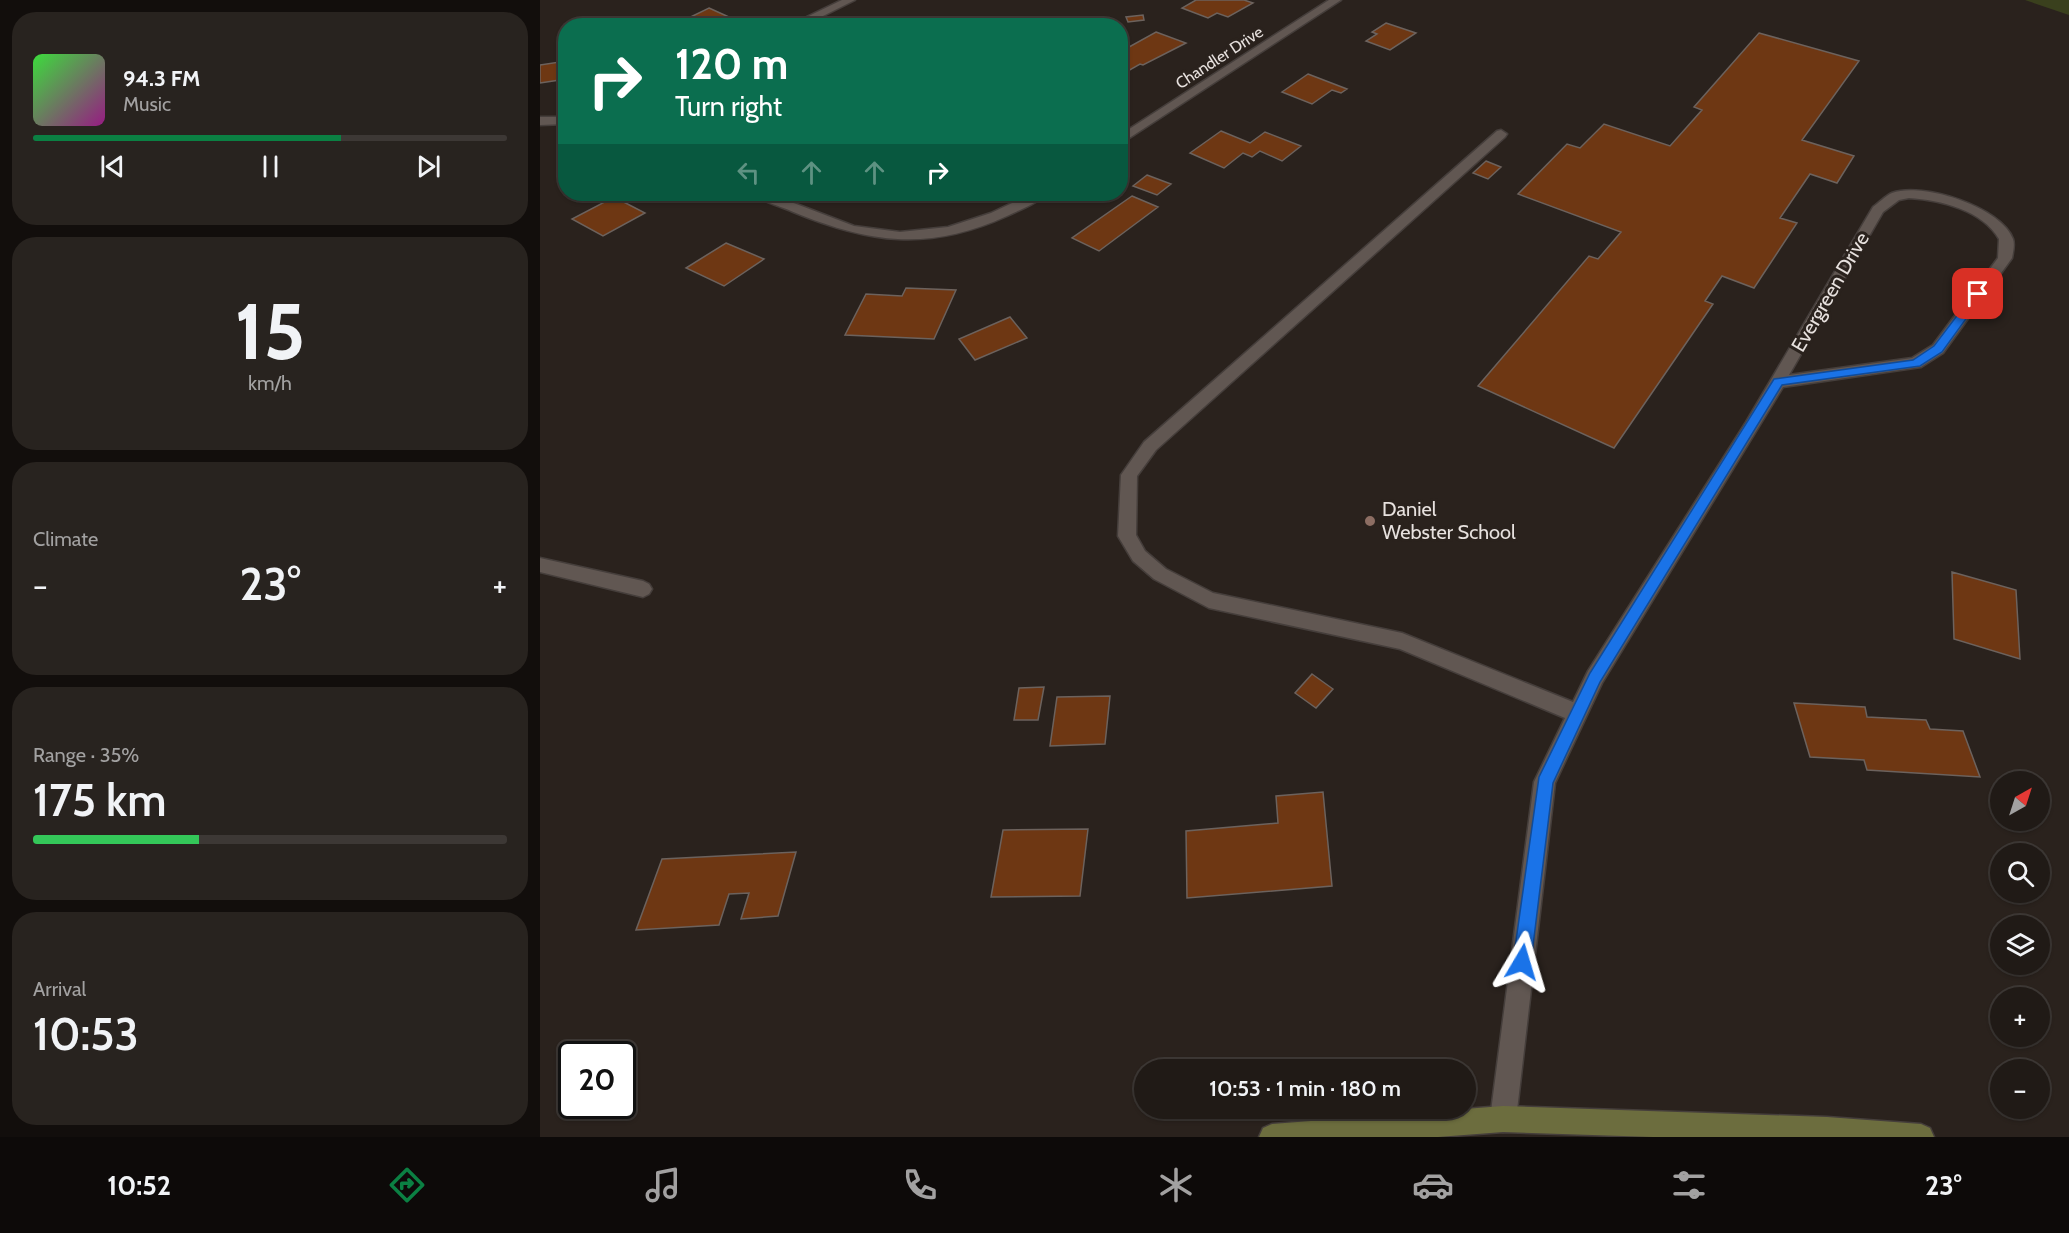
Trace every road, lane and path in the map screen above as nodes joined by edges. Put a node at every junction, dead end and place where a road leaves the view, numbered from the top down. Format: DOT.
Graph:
graph roads {
  1 [pos="850,0"];
  2 [pos="1336,0"];
  3 [pos="811,18"];
  4 [pos="558,120"];
  5 [pos="540,121"];
  6 [pos="1501,134"];
  7 [pos="1128,136"];
  8 [pos="778,201"];
  9 [pos="1026,201"];
  10 [pos="1778,381"];
  11 [pos="540,565"];
  12 [pos="643,589"];
  13 [pos="1577,713"];
  14 [pos="1503,1119"];
  15 [pos="1879,1135"];
  16 [pos="1272,1137"];
  17 [pos="1921,1137"];
  1 -- 3 [label="street"];
  2 -- 7 [label="street, Chandler Drive"];
  4 -- 5 [label="street"];
  6 -- 13 [label="street"];
  8 -- 9 [label="street"];
  10 -- 10 [label="street, Evergreen Drive"];
  10 -- 13 [label="street, Evergreen Drive"];
  11 -- 12 [label="street"];
  13 -- 14 [label="street, Evergreen Drive"];
  14 -- 15 [label="main road"];
  14 -- 16 [label="main road"];
  15 -- 17 [label="main road"];
}
